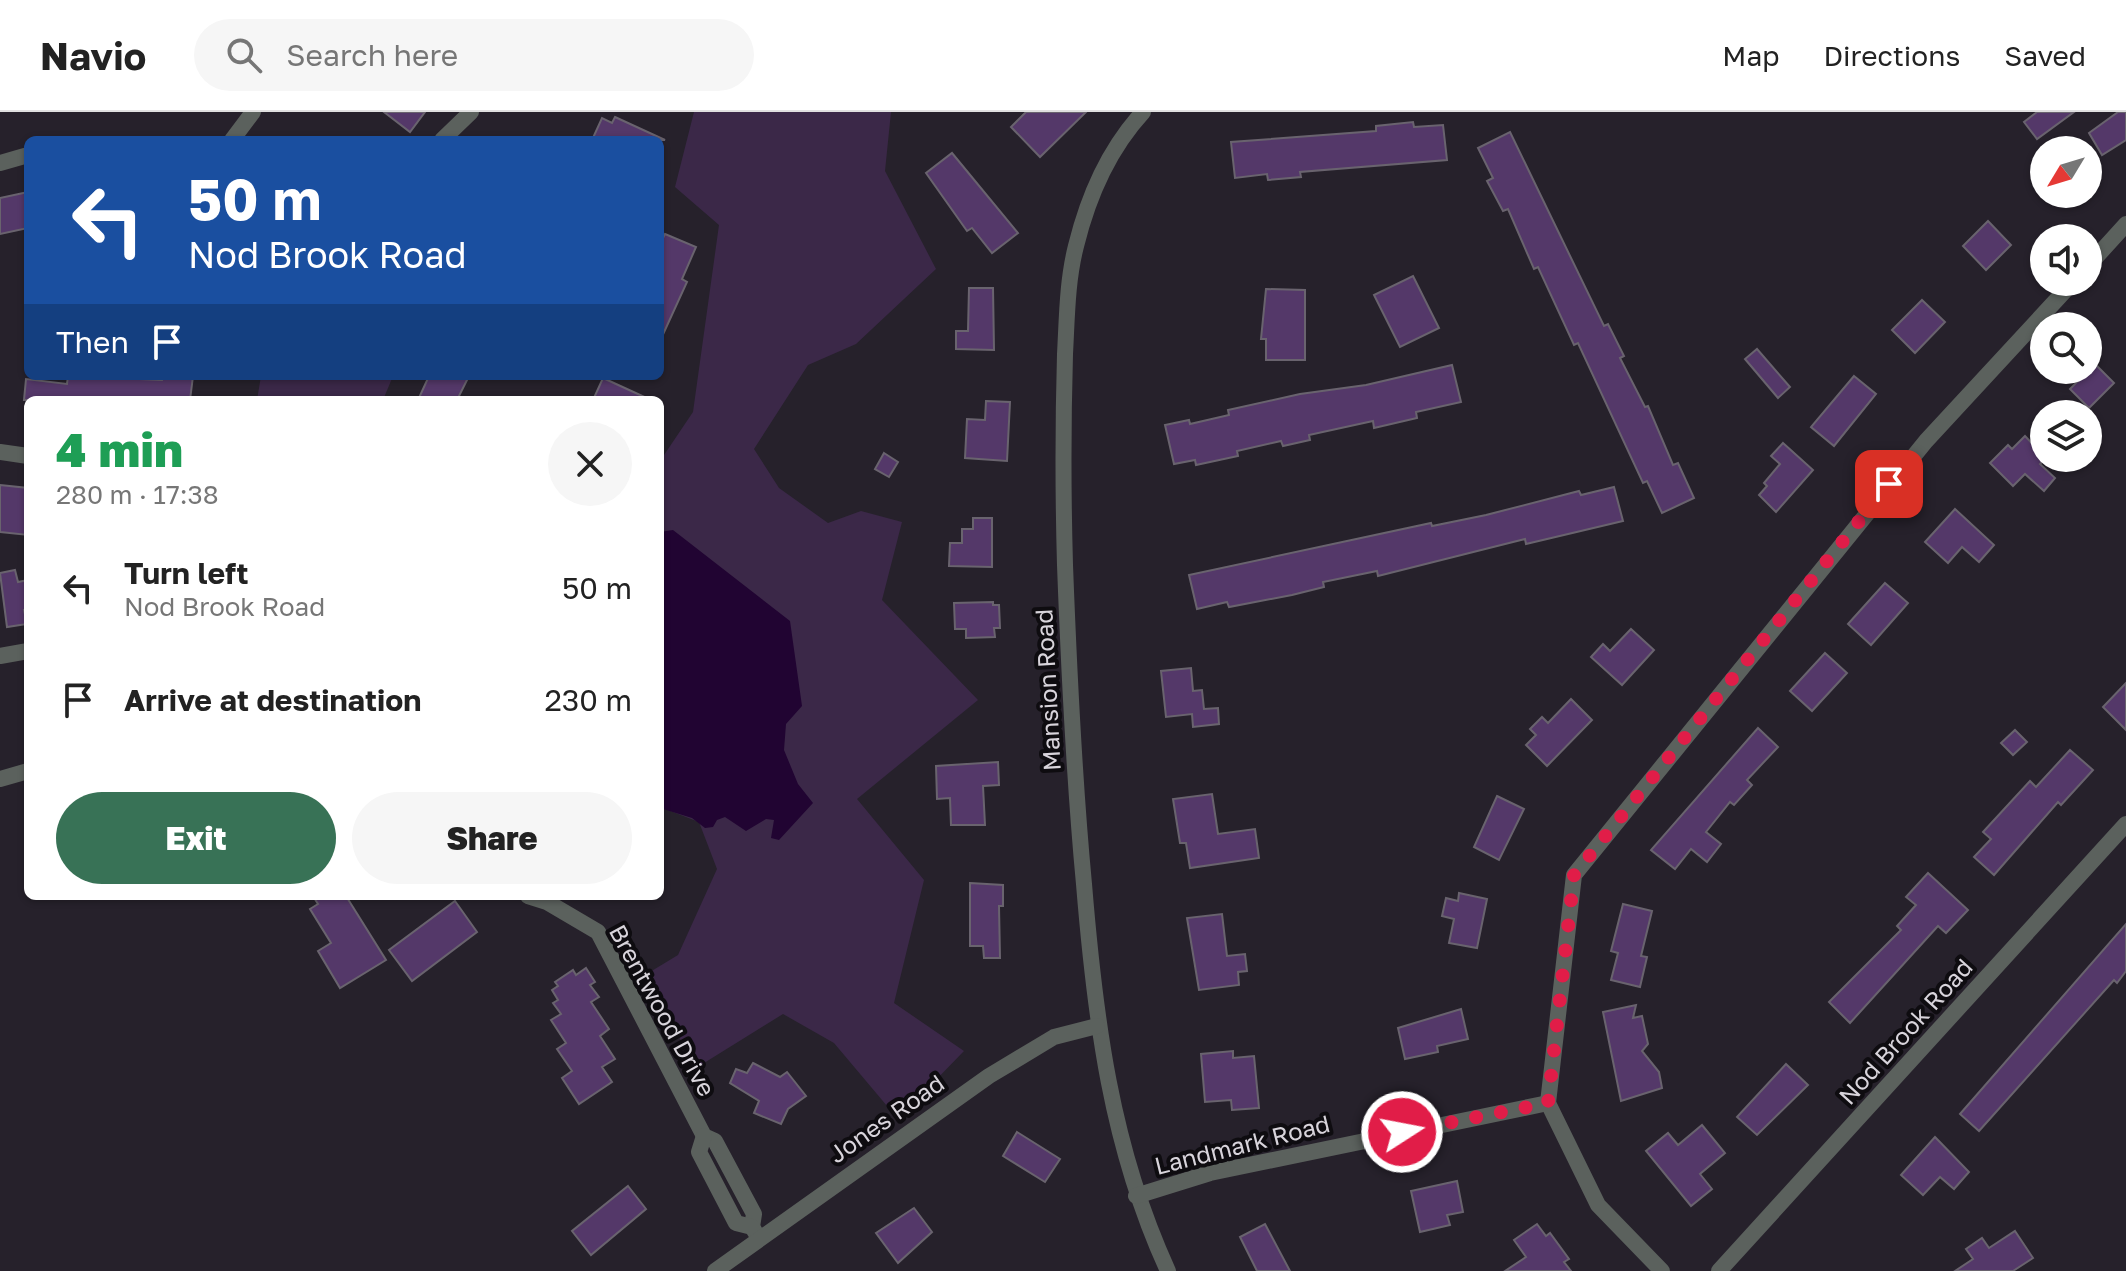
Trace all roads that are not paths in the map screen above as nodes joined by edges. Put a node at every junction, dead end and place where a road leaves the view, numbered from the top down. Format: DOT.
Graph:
graph roads {
  1 [pos="253,112"];
  2 [pos="471,112"];
  3 [pos="1143,112"];
  4 [pos="235,136"];
  5 [pos="446,136"];
  6 [pos="24,156"];
  7 [pos="0,163"];
  8 [pos="2126,224"];
  9 [pos="2102,251"];
  10 [pos="2060,296"];
  11 [pos="0,452"];
  12 [pos="24,455"];
  13 [pos="24,652"];
  14 [pos="0,656"];
  15 [pos="24,772"];
  16 [pos="0,779"];
  17 [pos="2126,824"];
  18 [pos="541,900"];
  19 [pos="1097,1026"];
  20 [pos="1548,1103"];
  21 [pos="1136,1196"];
  22 [pos="756,1232"];
  23 [pos="715,1271"];
  24 [pos="1168,1271"];
  25 [pos="1662,1271"];
  26 [pos="1719,1271"];
  1 -- 4 [label="street"];
  2 -- 5 [label="street"];
  3 -- 19 [label="street, Mansion Road"];
  6 -- 7 [label="street"];
  8 -- 9 [label="street"];
  10 -- 20 [label="street"];
  11 -- 12 [label="street"];
  13 -- 14 [label="street"];
  15 -- 16 [label="street"];
  17 -- 26 [label="street, Nod Brook Road"];
  18 -- 22 [label="street, Brentwood Drive"];
  19 -- 21 [label="street, Mansion Road"];
  19 -- 22 [label="street, Jones Road"];
  20 -- 21 [label="street, Landmark Road"];
  20 -- 25 [label="street"];
  21 -- 24 [label="street, Mansion Road"];
  22 -- 23 [label="street, Jones Road"];
}
